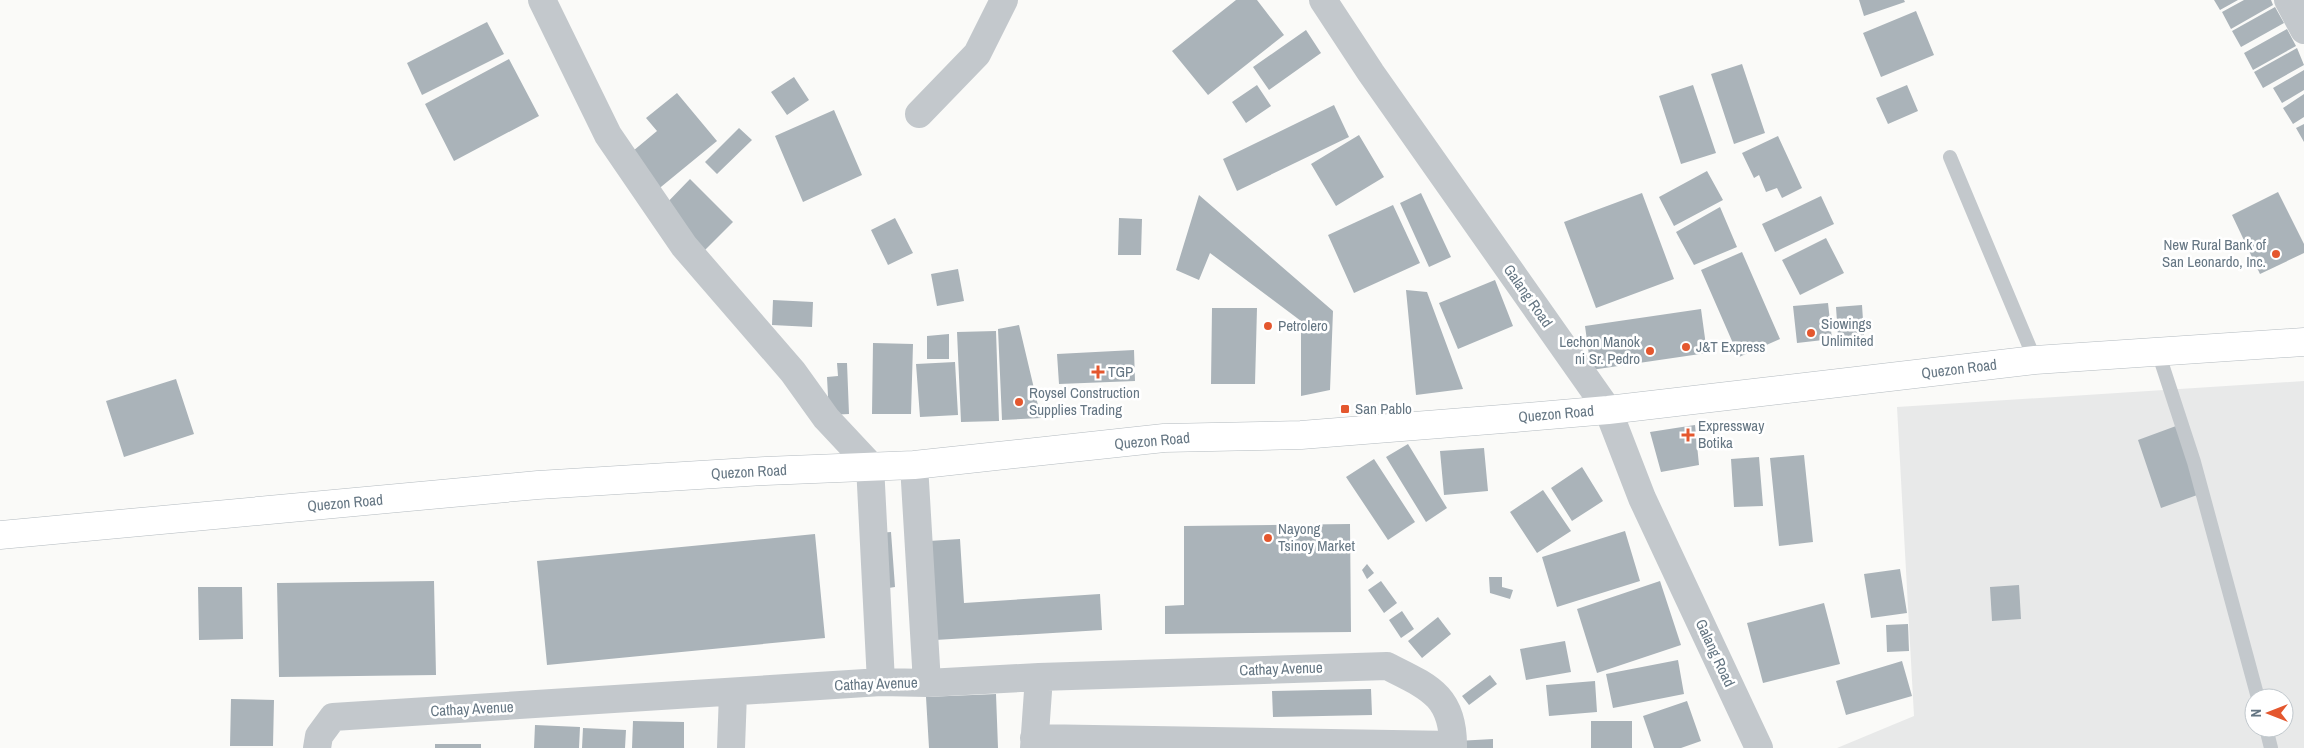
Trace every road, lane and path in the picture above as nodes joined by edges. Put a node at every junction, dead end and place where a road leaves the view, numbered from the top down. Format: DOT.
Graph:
graph roads {
  1 [pos="542,0"];
  2 [pos="1004,0"];
  3 [pos="1323,0"];
  4 [pos="2288,0"];
  5 [pos="2304,30"];
  6 [pos="918,114"];
  7 [pos="1950,157"];
  8 [pos="2304,342"];
  9 [pos="2158,352"];
  10 [pos="2035,360"];
  11 [pos="1608,410"];
  12 [pos="870,465"];
  13 [pos="914,465"];
  14 [pos="0,536"];
  15 [pos="1039,677"];
  16 [pos="881,682"];
  17 [pos="927,683"];
  18 [pos="2255,688"];
  19 [pos="733,693"];
  20 [pos="318,742"];
  21 [pos="1034,743"];
  22 [pos="1453,746"];
  23 [pos="731,748"];
  24 [pos="1759,748"];
  1 -- 12 [label="street"];
  2 -- 6 [label="street"];
  3 -- 11 [label="street, Galang Road"];
  4 -- 5 [label="street"];
  7 -- 10 [label="lane"];
  8 -- 9 [label="main road, Quezon Road"];
  9 -- 10 [label="main road, Quezon Road"];
  9 -- 18 [label="lane"];
  10 -- 11 [label="main road, Quezon Road"];
  11 -- 13 [label="main road, Quezon Road"];
  11 -- 24 [label="street, Galang Road"];
  12 -- 13 [label="main road, Quezon Road"];
  12 -- 14 [label="main road, Quezon Road"];
  12 -- 16 [label="street"];
  13 -- 17 [label="street"];
  15 -- 17 [label="street, Cathay Avenue"];
  15 -- 21 [label="street"];
  15 -- 22 [label="street, Cathay Avenue"];
  16 -- 17 [label="street, Cathay Avenue"];
  16 -- 19 [label="street, Cathay Avenue"];
  19 -- 20 [label="street, Cathay Avenue"];
  19 -- 23 [label="street"];
  21 -- 22 [label="street"];
}
